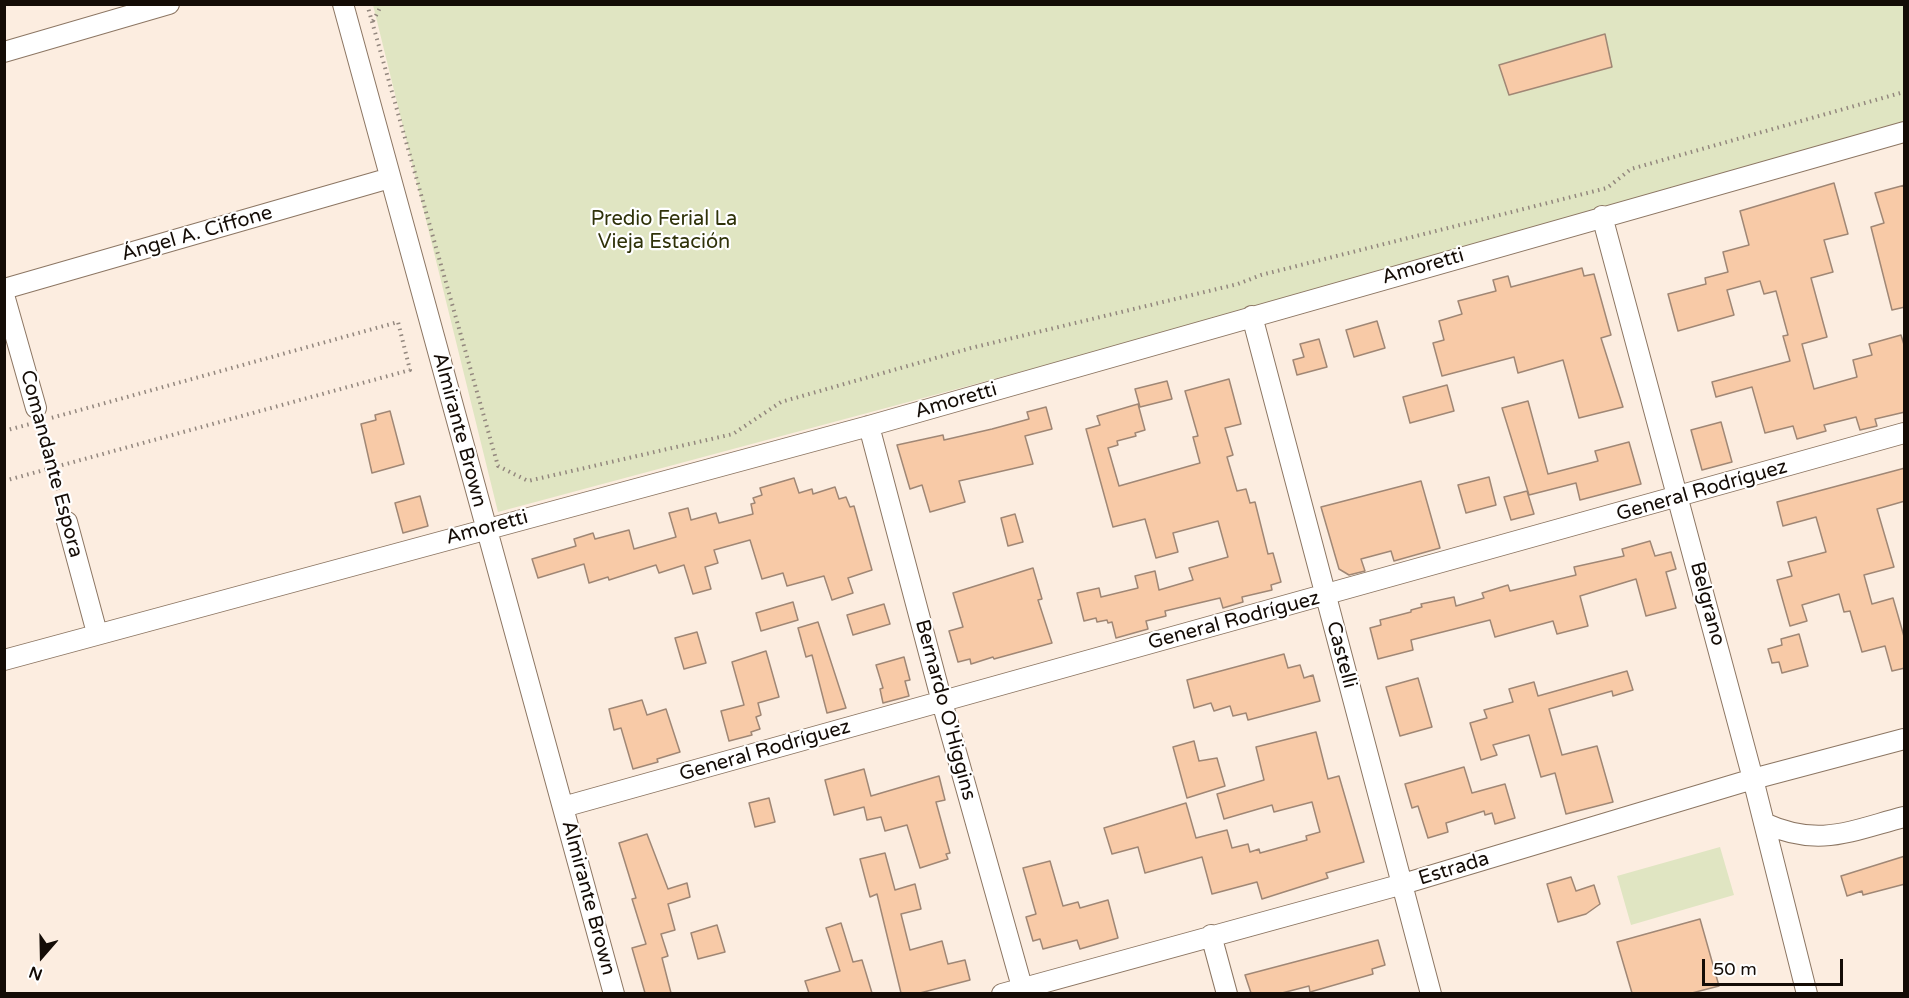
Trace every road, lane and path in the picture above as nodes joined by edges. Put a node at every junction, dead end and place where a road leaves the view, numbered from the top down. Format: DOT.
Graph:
graph roads {
  1 [pos="169,4"];
  2 [pos="343,4"];
  3 [pos="368,4"];
  4 [pos="382,4"];
  5 [pos="372,21"];
  6 [pos="4,52"];
  7 [pos="1905,92"];
  8 [pos="1905,132"];
  9 [pos="390,178"];
  10 [pos="1602,216"];
  11 [pos="4,289"];
  12 [pos="4,295"];
  13 [pos="1252,316"];
  14 [pos="37,415"];
  15 [pos="869,426"];
  16 [pos="4,431"];
  17 [pos="1905,433"];
  18 [pos="52,468"];
  19 [pos="4,481"];
  20 [pos="1679,498"];
  21 [pos="67,522"];
  22 [pos="486,528"];
  23 [pos="1325,596"];
  24 [pos="97,633"];
  25 [pos="4,660"];
  26 [pos="942,702"];
  27 [pos="1905,739"];
  28 [pos="1754,779"];
  29 [pos="563,807"];
  30 [pos="1905,817"];
  31 [pos="1764,823"];
  32 [pos="1403,884"];
  33 [pos="1211,936"];
  34 [pos="1023,991"];
  35 [pos="614,993"];
  36 [pos="1002,993"];
  37 [pos="1227,993"];
  38 [pos="1431,993"];
  39 [pos="1806,993"];
  1 -- 6 [label="street"];
  2 -- 9 [label="street, Almirante Brown"];
  3 -- 5 [label="path"];
  4 -- 5 [label="path"];
  5 -- 7 [label="path"];
  8 -- 10 [label="street, Amoretti"];
  9 -- 11 [label="street, Ángel A. Ciffone"];
  9 -- 22 [label="street, Almirante Brown"];
  10 -- 13 [label="street, Amoretti"];
  10 -- 20 [label="street, Belgrano"];
  12 -- 14 [label="street, Comandante Espora"];
  13 -- 15 [label="street, Amoretti"];
  13 -- 23 [label="street, Castelli"];
  14 -- 16 [label="path"];
  14 -- 18 [label="path, Comandante Espora"];
  14 -- 18 [label="path"];
  15 -- 22 [label="street, Amoretti"];
  15 -- 26 [label="street, Bernardo O'Higgins"];
  17 -- 20 [label="street, General Rodríguez"];
  18 -- 19 [label="path"];
  18 -- 21 [label="path, Comandante Espora"];
  20 -- 23 [label="street, General Rodríguez"];
  20 -- 28 [label="street, Belgrano"];
  21 -- 24 [label="street, Comandante Espora"];
  22 -- 24 [label="street, Amoretti"];
  22 -- 29 [label="street, Almirante Brown"];
  23 -- 26 [label="street, General Rodríguez"];
  23 -- 32 [label="street, Castelli"];
  24 -- 25 [label="street, Amoretti"];
  26 -- 29 [label="street, General Rodríguez"];
  26 -- 34 [label="street, Bernardo O'Higgins"];
  27 -- 28 [label="street, Estrada"];
  28 -- 31 [label="street, Belgrano"];
  28 -- 32 [label="street, Estrada"];
  29 -- 35 [label="street, Almirante Brown"];
  30 -- 31 [label="street"];
  31 -- 39 [label="street, Belgrano"];
  32 -- 33 [label="street, Estrada"];
  32 -- 38 [label="street, Castelli"];
  33 -- 34 [label="street, Estrada"];
  33 -- 37 [label="street"];
  34 -- 36 [label="street, Estrada"];
}
